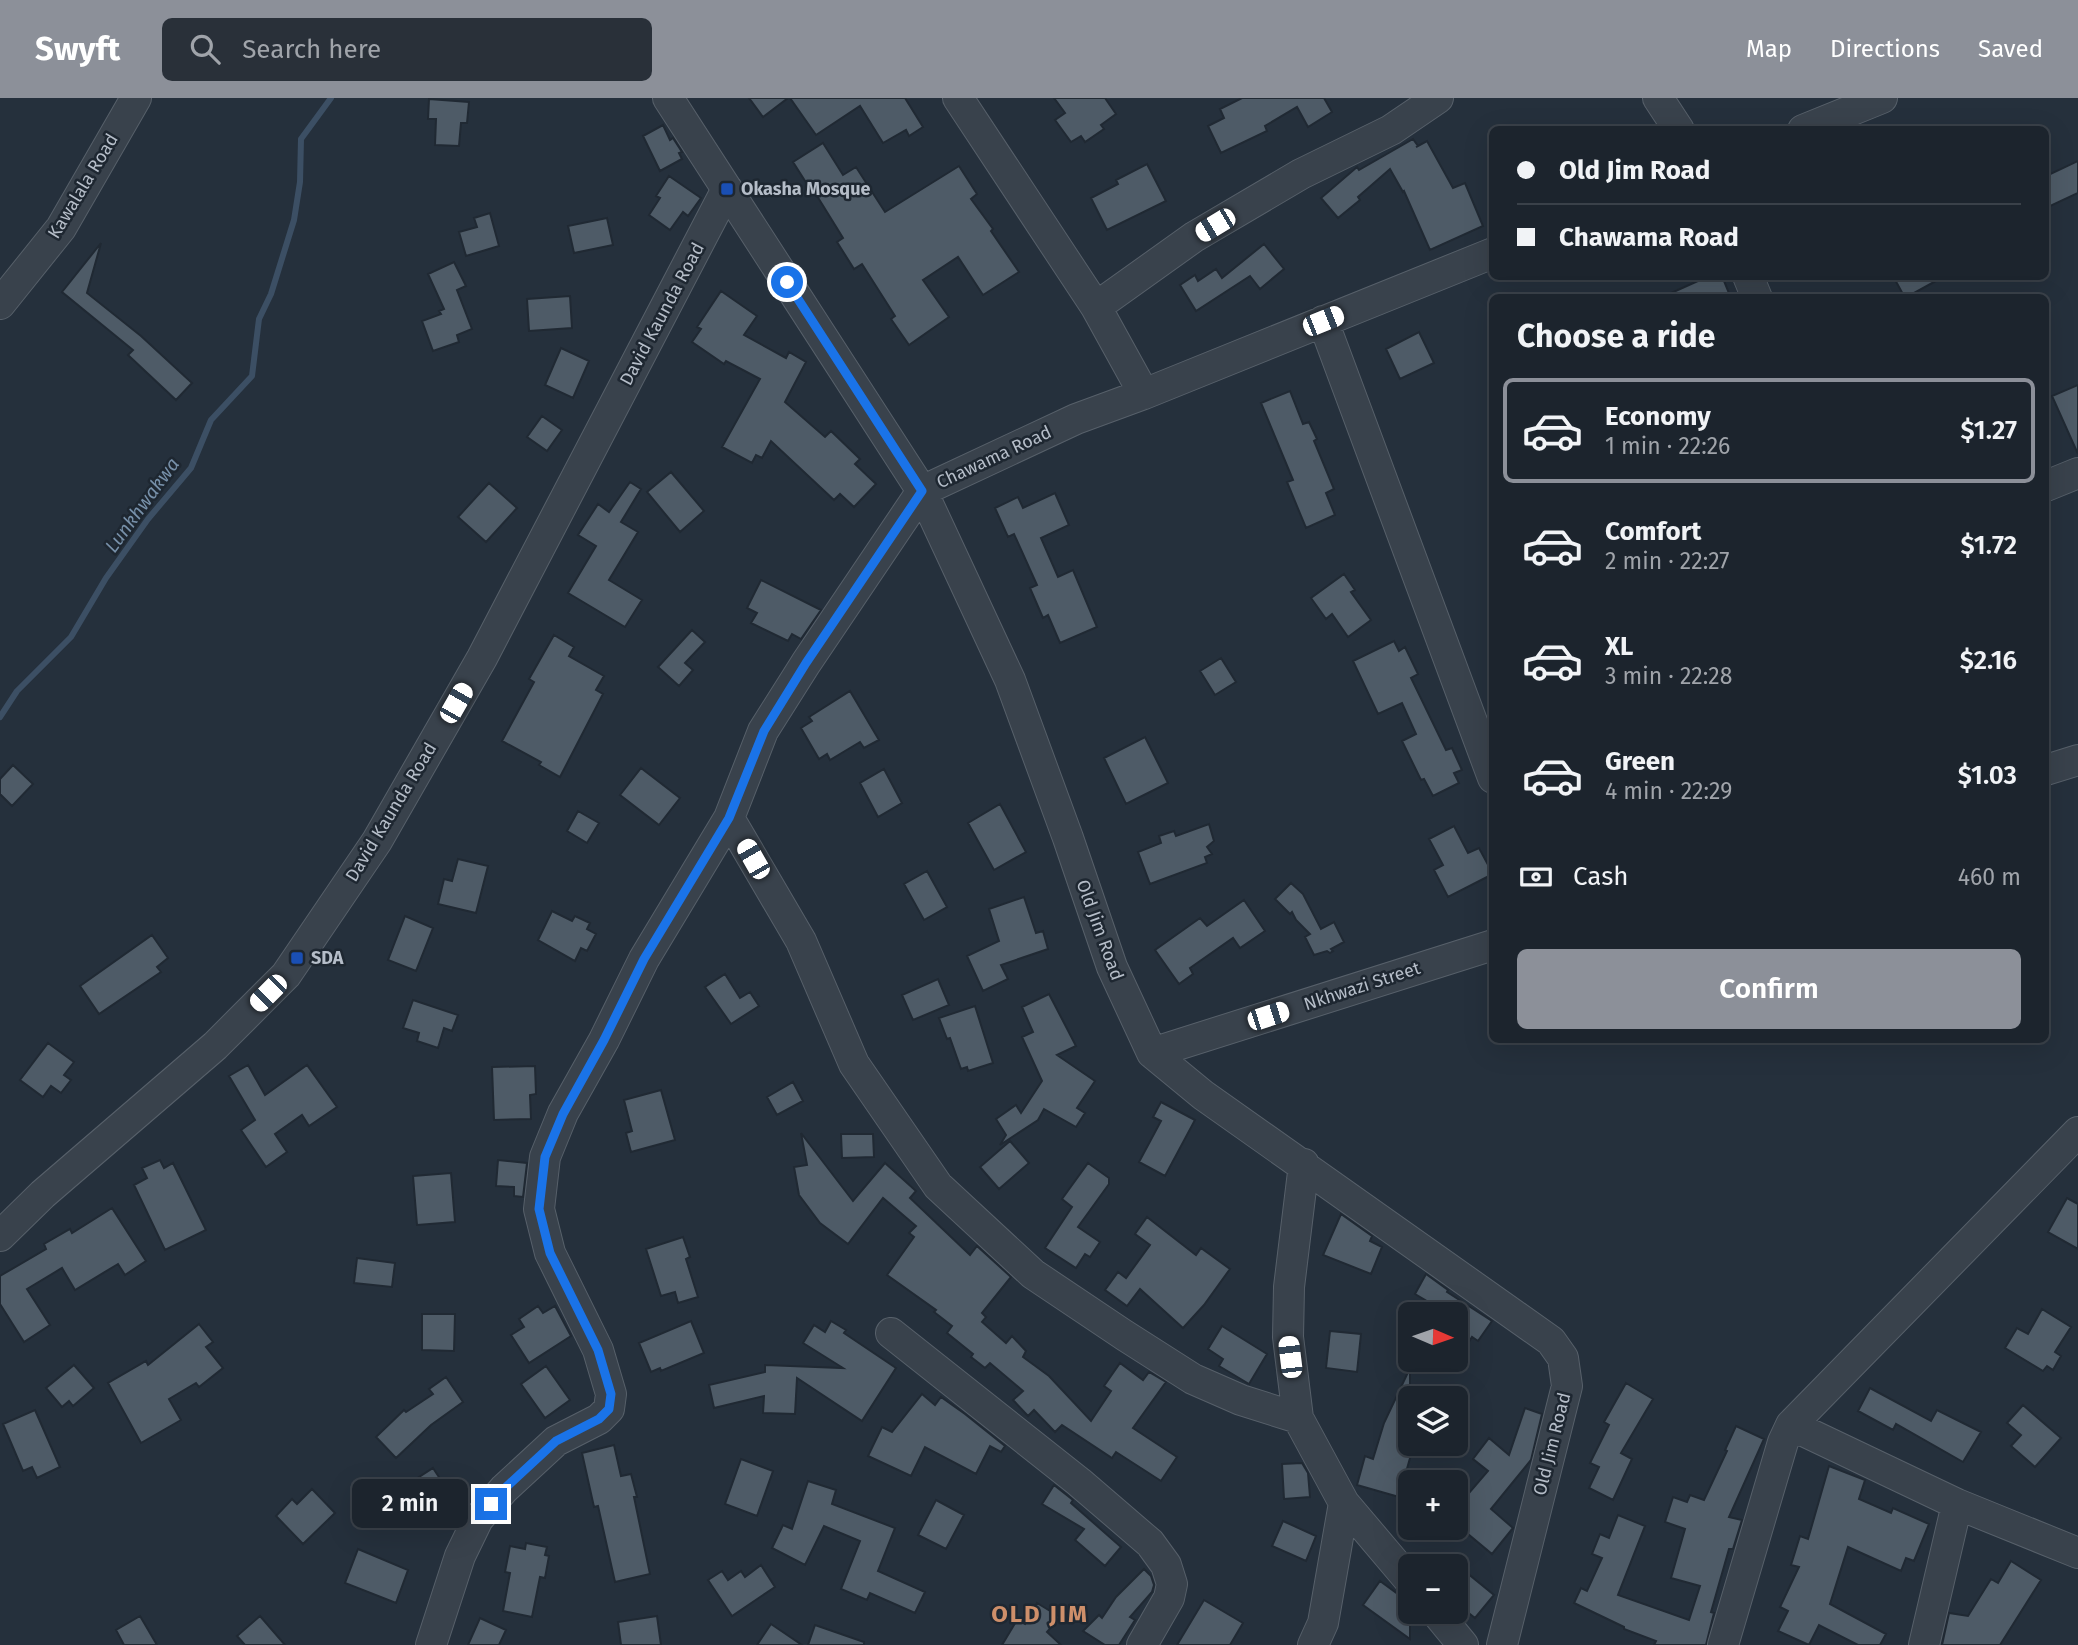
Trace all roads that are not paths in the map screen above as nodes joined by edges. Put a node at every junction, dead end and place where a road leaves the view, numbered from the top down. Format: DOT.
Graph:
graph roads {
  1 [pos="136,98"];
  2 [pos="668,98"];
  3 [pos="958,98"];
  4 [pos="1438,98"];
  5 [pos="1658,98"];
  6 [pos="1882,98"];
  7 [pos="1676,126"];
  8 [pos="1813,126"];
  9 [pos="727,189"];
  10 [pos="1489,255"];
  11 [pos="0,304"];
  12 [pos="1096,307"];
  13 [pos="1323,321"];
  14 [pos="1144,394"];
  15 [pos="2078,473"];
  16 [pos="2049,485"];
  17 [pos="922,491"];
  18 [pos="2078,760"];
  19 [pos="1489,767"];
  20 [pos="2049,769"];
  21 [pos="729,818"];
  22 [pos="1489,946"];
  23 [pos="1152,1053"];
  24 [pos="2078,1132"];
  25 [pos="1304,1164"];
  26 [pos="0,1236"];
  27 [pos="891,1333"];
  28 [pos="1298,1418"];
  29 [pos="1791,1425"];
  30 [pos="1344,1503"];
  31 [pos="1957,1504"];
  32 [pos="2078,1553"];
  33 [pos="1398,1567"];
  34 [pos="1446,1624"];
  35 [pos="431,1645"];
  36 [pos="1142,1645"];
  37 [pos="1313,1645"];
  38 [pos="1463,1645"];
  39 [pos="1502,1645"];
  40 [pos="1723,1645"];
  41 [pos="1924,1645"];
  1 -- 11 [label="street, Kawalala Road"];
  2 -- 9 [label="street, Old Jim Road"];
  3 -- 12 [label="street"];
  4 -- 12 [label="street"];
  5 -- 7 [label="street"];
  6 -- 8 [label="street"];
  9 -- 17 [label="street, Old Jim Road"];
  9 -- 26 [label="street, David Kaunda Road"];
  10 -- 13 [label="street, Chawama Road"];
  12 -- 14 [label="street"];
  13 -- 14 [label="street, Chawama Road"];
  13 -- 19 [label="street"];
  14 -- 17 [label="street, Chawama Road"];
  15 -- 16 [label="street"];
  17 -- 21 [label="street, Chawama Road"];
  17 -- 23 [label="street, Old Jim Road"];
  18 -- 20 [label="street"];
  21 -- 28 [label="street"];
  21 -- 35 [label="street, Chawama Road"];
  22 -- 23 [label="street, Nkhwazi Street"];
  23 -- 25 [label="street, Old Jim Road"];
  24 -- 29 [label="street"];
  25 -- 28 [label="street"];
  25 -- 39 [label="street, Old Jim Road"];
  27 -- 36 [label="street"];
  28 -- 30 [label="street"];
  29 -- 31 [label="street"];
  29 -- 40 [label="street"];
  30 -- 33 [label="street"];
  30 -- 37 [label="street"];
  31 -- 32 [label="street"];
  31 -- 41 [label="street"];
  34 -- 38 [label="street"];
}
